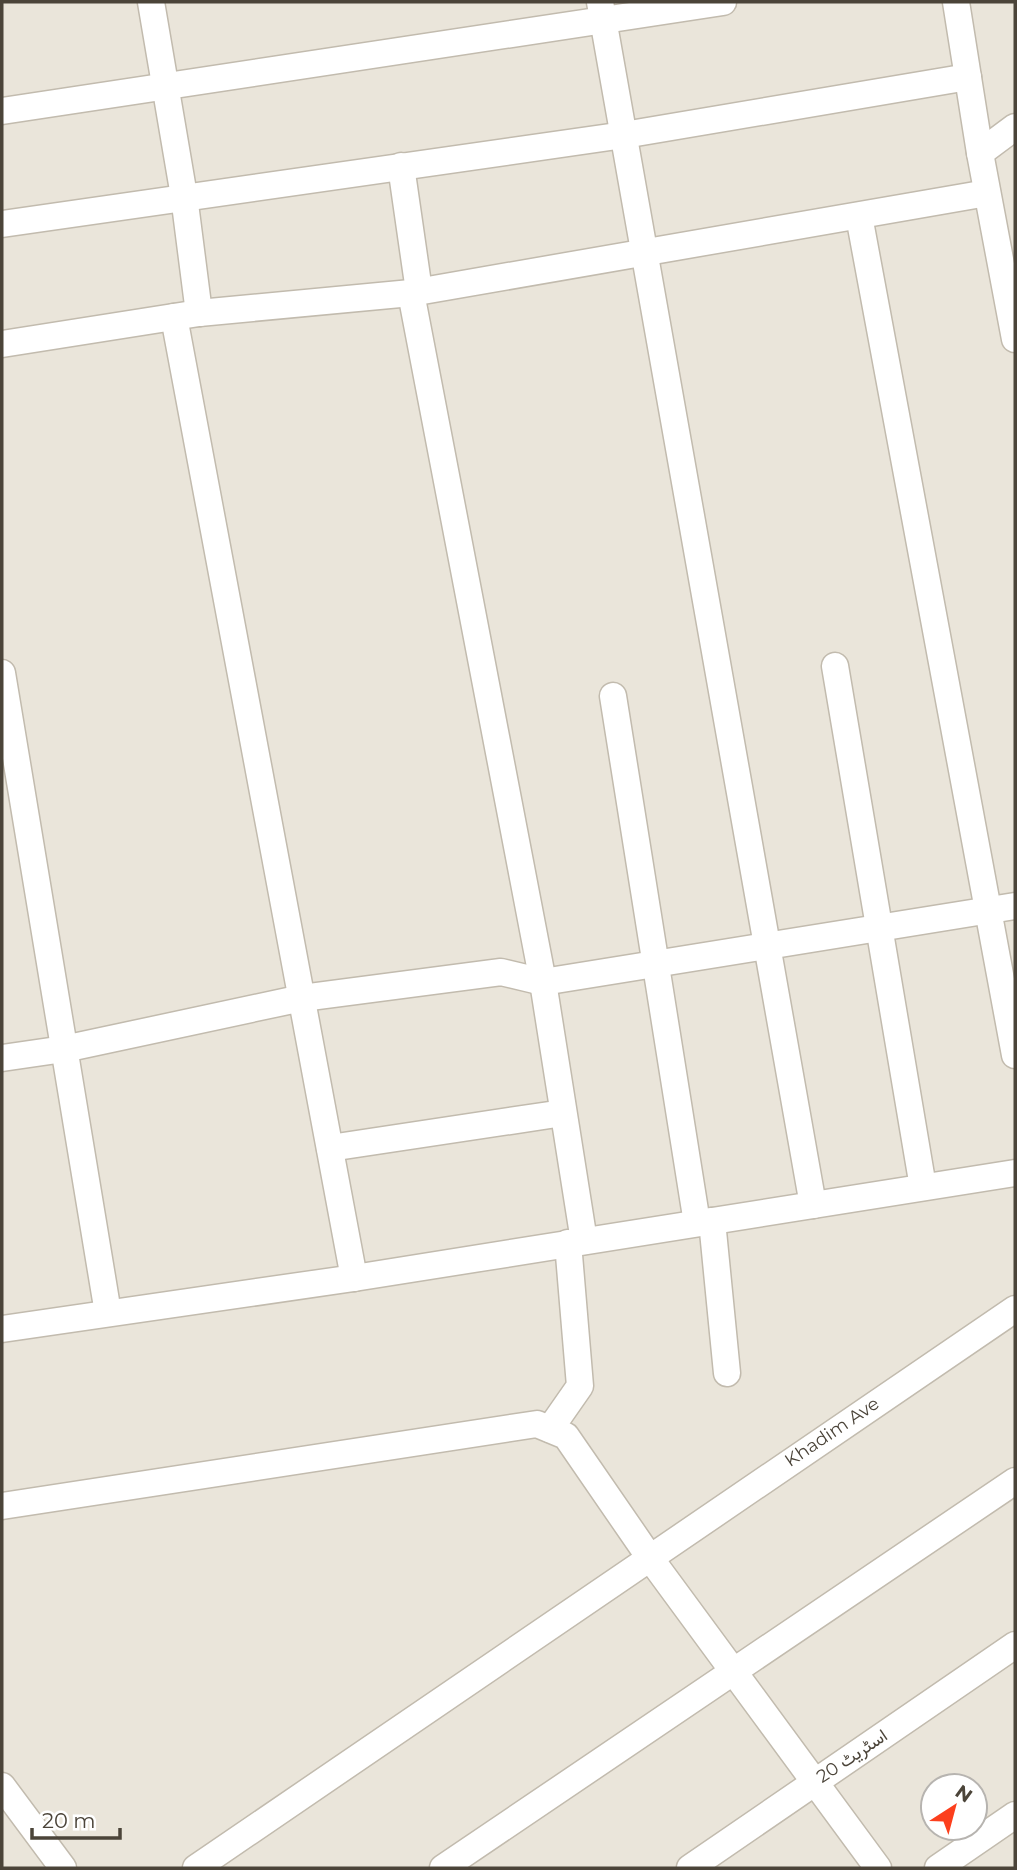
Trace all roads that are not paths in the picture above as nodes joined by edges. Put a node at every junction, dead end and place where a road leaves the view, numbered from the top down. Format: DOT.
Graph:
graph roads {
  1 [pos="151,2"];
  2 [pos="723,2"];
  3 [pos="956,2"];
  4 [pos="601,10"];
  5 [pos="968,77"];
  6 [pos="165,87"];
  7 [pos="2,111"];
  8 [pos="1015,127"];
  9 [pos="624,135"];
  10 [pos="980,153"];
  11 [pos="401,166"];
  12 [pos="988,193"];
  13 [pos="184,196"];
  14 [pos="859,216"];
  15 [pos="2,224"];
  16 [pos="646,252"];
  17 [pos="415,292"];
  18 [pos="187,315"];
  19 [pos="1015,339"];
  20 [pos="2,344"];
  21 [pos="835,666"];
  22 [pos="2,673"];
  23 [pos="613,696"];
  24 [pos="1015,906"];
  25 [pos="989,910"];
  26 [pos="881,927"];
  27 [pos="767,946"];
  28 [pos="656,964"];
  29 [pos="543,982"];
  30 [pos="302,998"];
  31 [pos="64,1049"];
  32 [pos="1015,1055"];
  33 [pos="2,1058"];
  34 [pos="564,1113"];
  35 [pos="330,1148"];
  36 [pos="1015,1173"];
  37 [pos="923,1188"];
  38 [pos="813,1205"];
  39 [pos="704,1222"];
  40 [pos="576,1242"];
  41 [pos="354,1278"];
  42 [pos="1015,1309"];
  43 [pos="108,1313"];
  44 [pos="2,1329"];
  45 [pos="727,1373"];
  46 [pos="550,1429"];
  47 [pos="1015,1481"];
  48 [pos="2,1506"];
  49 [pos="650,1558"];
  50 [pos="1015,1645"];
  51 [pos="734,1671"];
  52 [pos="813,1783"];
  53 [pos="2,1786"];
  54 [pos="1015,1815"];
  55 [pos="63,1868"];
  56 [pos="196,1868"];
  57 [pos="443,1868"];
  58 [pos="690,1868"];
  59 [pos="878,1868"];
  60 [pos="938,1868"];
  1 -- 6 [label="street"];
  2 -- 4 [label="street"];
  3 -- 5 [label="street"];
  4 -- 6 [label="street"];
  4 -- 9 [label="street"];
  5 -- 9 [label="street"];
  5 -- 10 [label="street"];
  6 -- 7 [label="street"];
  6 -- 13 [label="street"];
  8 -- 10 [label="street"];
  9 -- 11 [label="street"];
  9 -- 16 [label="street"];
  10 -- 12 [label="street"];
  11 -- 13 [label="street"];
  11 -- 17 [label="street"];
  12 -- 14 [label="street"];
  12 -- 19 [label="street"];
  13 -- 15 [label="street"];
  13 -- 18 [label="street"];
  14 -- 16 [label="street"];
  14 -- 25 [label="street"];
  16 -- 17 [label="street"];
  16 -- 27 [label="street"];
  17 -- 18 [label="street"];
  17 -- 29 [label="street"];
  18 -- 20 [label="street"];
  18 -- 30 [label="street"];
  21 -- 26 [label="street"];
  22 -- 31 [label="street"];
  23 -- 28 [label="street"];
  24 -- 25 [label="street"];
  25 -- 26 [label="street"];
  25 -- 32 [label="street"];
  26 -- 27 [label="street"];
  26 -- 37 [label="street"];
  27 -- 28 [label="street"];
  27 -- 38 [label="street"];
  28 -- 29 [label="street"];
  28 -- 39 [label="street"];
  29 -- 30 [label="street"];
  29 -- 34 [label="street"];
  30 -- 31 [label="street"];
  30 -- 35 [label="street"];
  31 -- 33 [label="street"];
  31 -- 43 [label="street"];
  34 -- 35 [label="street"];
  34 -- 40 [label="street"];
  35 -- 41 [label="street"];
  36 -- 37 [label="street"];
  37 -- 38 [label="street"];
  38 -- 39 [label="street"];
  39 -- 40 [label="street"];
  39 -- 45 [label="street"];
  40 -- 41 [label="street"];
  40 -- 46 [label="street"];
  41 -- 43 [label="street"];
  42 -- 49 [label="street, Khadim Ave"];
  43 -- 44 [label="street"];
  46 -- 48 [label="street"];
  46 -- 49 [label="street"];
  47 -- 51 [label="street"];
  49 -- 51 [label="street"];
  49 -- 56 [label="street, Khadim Ave"];
  50 -- 52 [label="street, اسٹریٹ 20"];
  51 -- 52 [label="street"];
  51 -- 57 [label="street"];
  52 -- 58 [label="street, اسٹریٹ 20"];
  52 -- 59 [label="street"];
  53 -- 55 [label="street"];
  54 -- 60 [label="street"];
}
